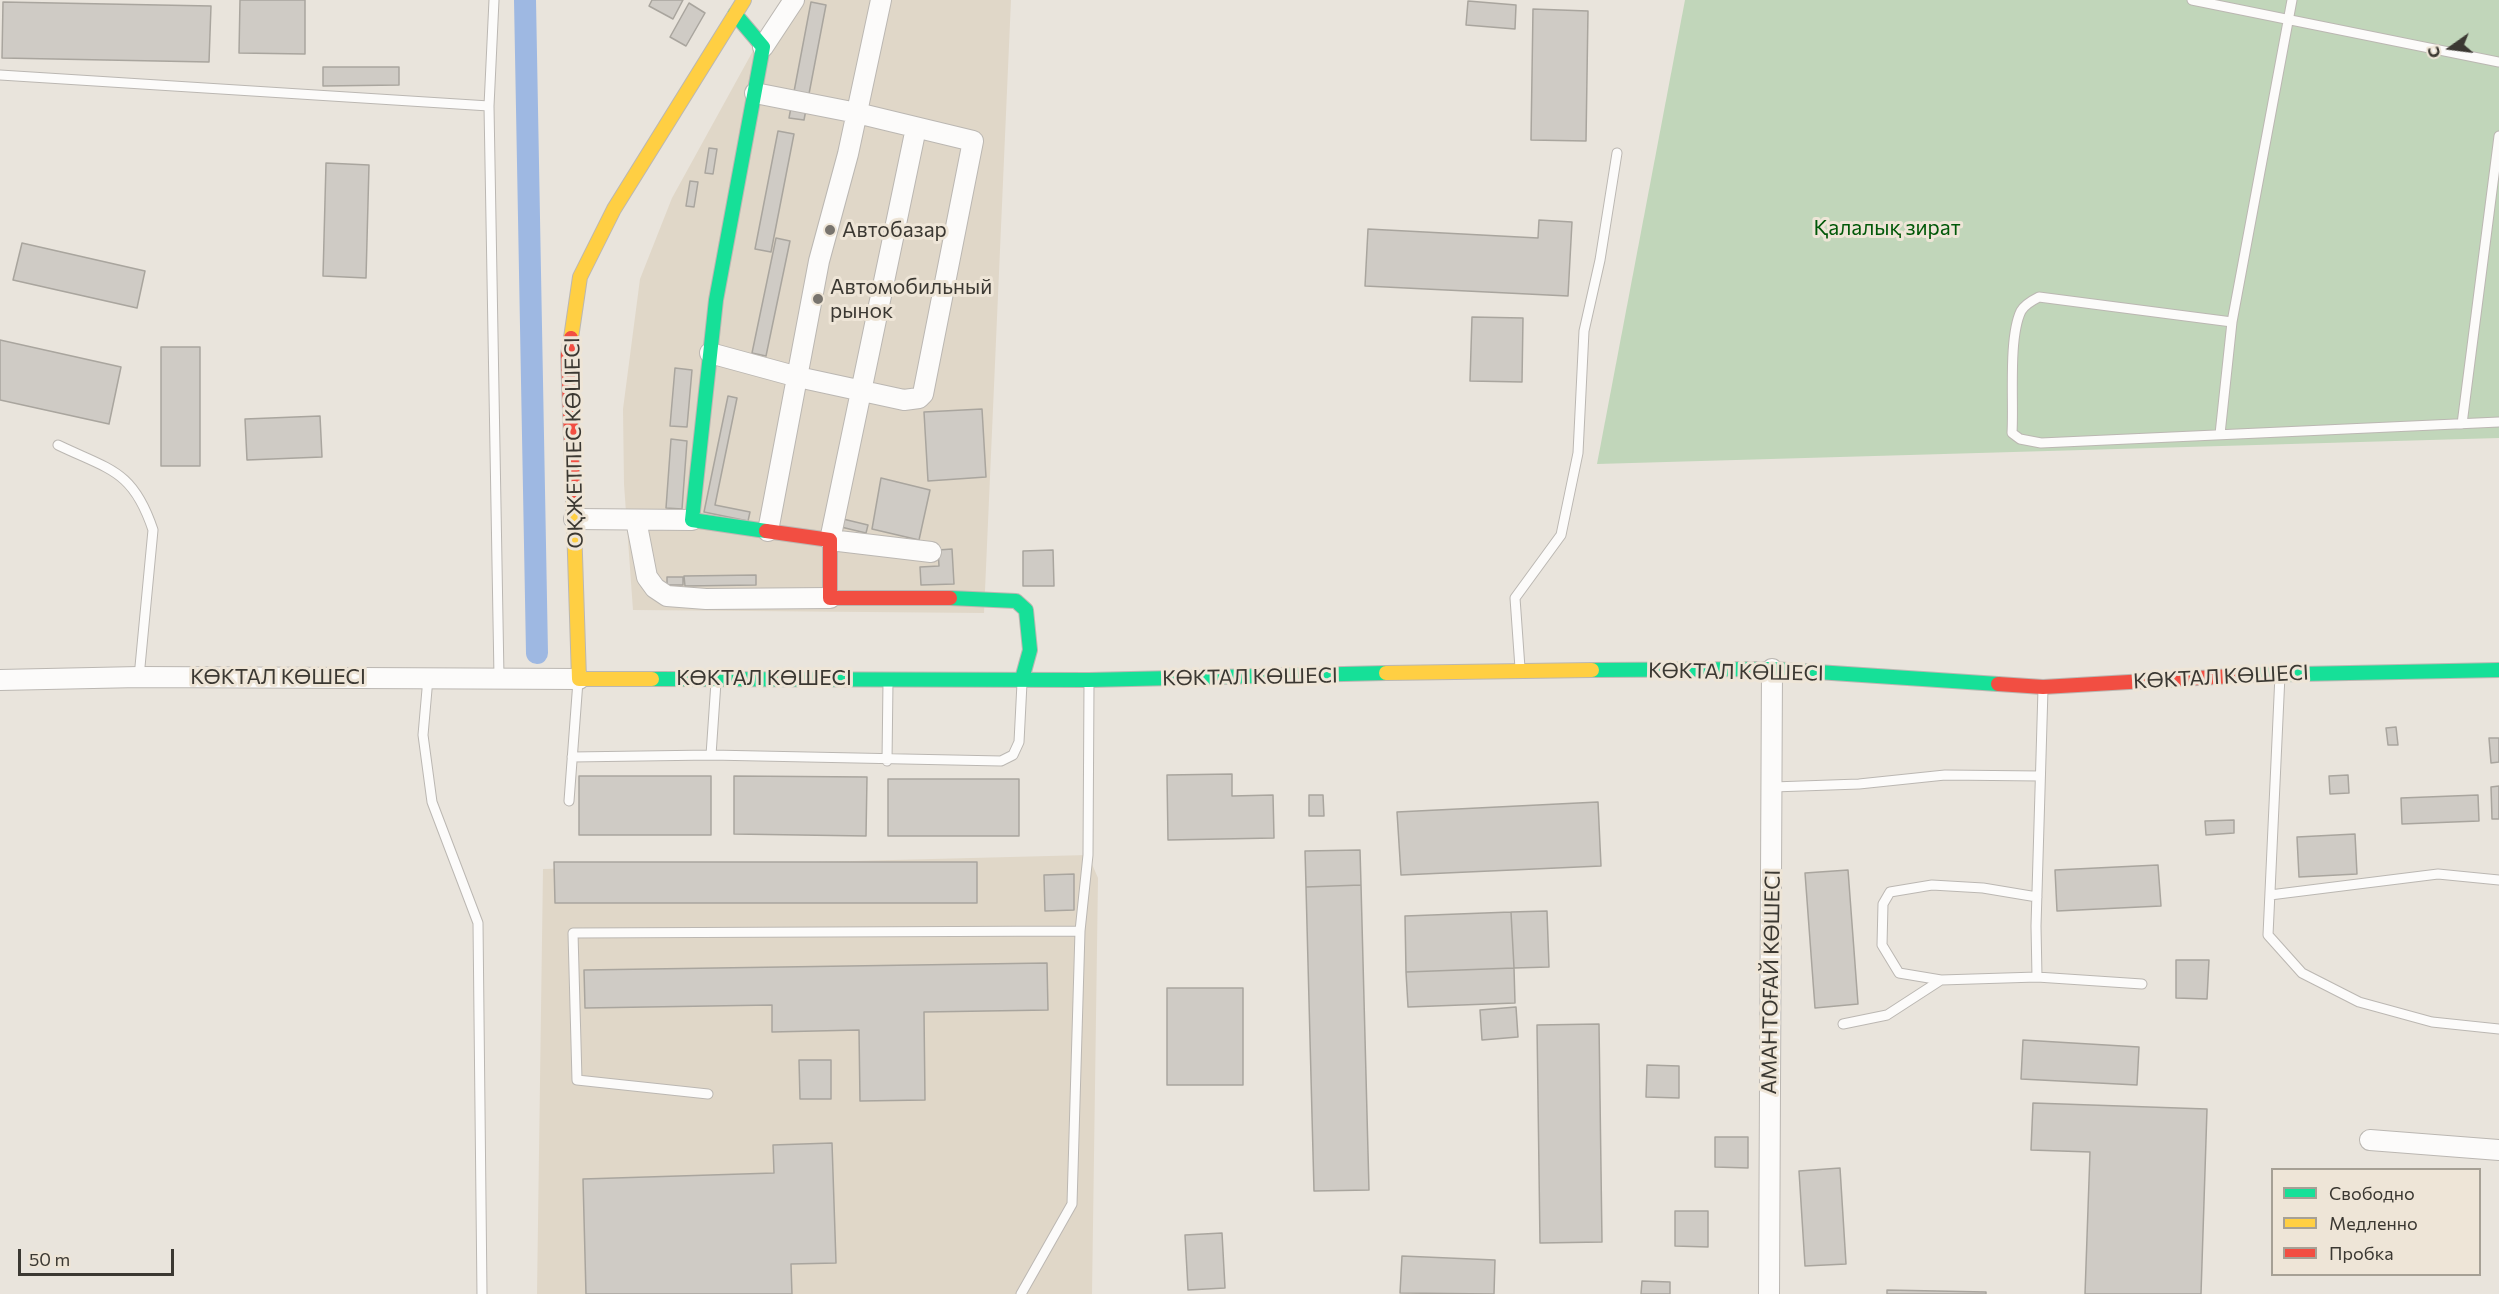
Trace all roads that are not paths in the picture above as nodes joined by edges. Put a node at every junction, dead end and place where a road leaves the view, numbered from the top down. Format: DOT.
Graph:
graph roads {
  1 [pos="494,0"];
  2 [pos="744,0"];
  3 [pos="794,0"];
  4 [pos="881,0"];
  5 [pos="2192,0"];
  6 [pos="2292,0"];
  7 [pos="735,14"];
  8 [pos="2289,21"];
  9 [pos="763,47"];
  10 [pos="2499,62"];
  11 [pos="0,75"];
  12 [pos="755,93"];
  13 [pos="489,106"];
  14 [pos="857,113"];
  15 [pos="916,128"];
  16 [pos="2499,136"];
  17 [pos="1617,153"];
  18 [pos="2232,322"];
  19 [pos="710,353"];
  20 [pos="798,377"];
  21 [pos="863,391"];
  22 [pos="2499,422"];
  23 [pos="2462,424"];
  24 [pos="2220,434"];
  25 [pos="58,446"];
  26 [pos="574,519"];
  27 [pos="636,520"];
  28 [pos="692,520"];
  29 [pos="768,531"];
  30 [pos="831,540"];
  31 [pos="931,552"];
  32 [pos="830,598"];
  33 [pos="1772,669"];
  34 [pos="1520,670"];
  35 [pos="2499,670"];
  36 [pos="2280,673"];
  37 [pos="139,677"];
  38 [pos="499,677"];
  39 [pos="428,678"];
  40 [pos="888,678"];
  41 [pos="579,679"];
  42 [pos="716,679"];
  43 [pos="1022,679"];
  44 [pos="0,680"];
  45 [pos="1089,680"];
  46 [pos="2043,687"];
  47 [pos="711,755"];
  48 [pos="572,757"];
  49 [pos="887,760"];
  50 [pos="2040,776"];
  51 [pos="1773,787"];
  52 [pos="569,801"];
  53 [pos="2499,880"];
  54 [pos="2270,895"];
  55 [pos="2037,897"];
  56 [pos="1080,931"];
  57 [pos="2037,977"];
  58 [pos="1941,980"];
  59 [pos="2142,984"];
  60 [pos="1843,1024"];
  61 [pos="2499,1029"];
  62 [pos="708,1094"];
  63 [pos="2370,1140"];
  64 [pos="2499,1150"];
  65 [pos="482,1294"];
  66 [pos="1021,1294"];
  67 [pos="1768,1294"];
  1 -- 13 [label="lane"];
  2 -- 7 [label="street, ОҚЖЕТПЕС КӨШЕСІ"];
  3 -- 9 [label="street"];
  4 -- 14 [label="street"];
  5 -- 8 [label="lane"];
  6 -- 8 [label="lane"];
  7 -- 9 [label="street"];
  7 -- 26 [label="street, ОҚЖЕТПЕС КӨШЕСІ"];
  8 -- 10 [label="lane"];
  8 -- 18 [label="lane"];
  9 -- 12 [label="street"];
  11 -- 13 [label="lane"];
  12 -- 14 [label="street"];
  12 -- 19 [label="street"];
  13 -- 38 [label="lane"];
  14 -- 15 [label="street"];
  14 -- 20 [label="street"];
  15 -- 21 [label="street"];
  15 -- 21 [label="street"];
  16 -- 23 [label="lane"];
  17 -- 34 [label="lane"];
  18 -- 24 [label="lane"];
  18 -- 24 [label="lane"];
  19 -- 20 [label="street"];
  19 -- 28 [label="street"];
  20 -- 21 [label="street"];
  20 -- 29 [label="street"];
  21 -- 30 [label="street"];
  22 -- 23 [label="lane"];
  23 -- 24 [label="lane"];
  25 -- 37 [label="lane"];
  26 -- 27 [label="street"];
  26 -- 41 [label="street, ОҚЖЕТПЕС КӨШЕСІ"];
  27 -- 28 [label="street"];
  27 -- 32 [label="street"];
  28 -- 29 [label="street"];
  29 -- 30 [label="street"];
  30 -- 31 [label="street"];
  30 -- 32 [label="street"];
  32 -- 43 [label="street"];
  33 -- 34 [label="street, КӨКТАЛ КӨШЕСІ"];
  33 -- 46 [label="street, КӨКТАЛ КӨШЕСІ"];
  33 -- 51 [label="street, АМАНТОҒАЙ КӨШЕСІ"];
  34 -- 45 [label="street, КӨКТАЛ КӨШЕСІ"];
  35 -- 36 [label="street, КӨКТАЛ КӨШЕСІ"];
  36 -- 46 [label="street, КӨКТАЛ КӨШЕСІ"];
  36 -- 54 [label="lane"];
  37 -- 39 [label="street, КӨКТАЛ КӨШЕСІ"];
  37 -- 44 [label="street, КӨКТАЛ КӨШЕСІ"];
  38 -- 39 [label="street, КӨКТАЛ КӨШЕСІ"];
  38 -- 41 [label="street, КӨКТАЛ КӨШЕСІ"];
  39 -- 65 [label="lane"];
  40 -- 42 [label="street, КӨКТАЛ КӨШЕСІ"];
  40 -- 43 [label="street, КӨКТАЛ КӨШЕСІ"];
  40 -- 49 [label="lane"];
  41 -- 42 [label="street, КӨКТАЛ КӨШЕСІ"];
  41 -- 48 [label="lane"];
  42 -- 47 [label="lane"];
  43 -- 45 [label="street, КӨКТАЛ КӨШЕСІ"];
  43 -- 49 [label="lane"];
  45 -- 56 [label="lane"];
  46 -- 50 [label="lane"];
  47 -- 48 [label="lane"];
  47 -- 49 [label="lane"];
  48 -- 52 [label="lane"];
  50 -- 51 [label="lane"];
  50 -- 55 [label="lane"];
  51 -- 67 [label="street, АМАНТОҒАЙ КӨШЕСІ"];
  53 -- 54 [label="lane"];
  54 -- 61 [label="lane"];
  55 -- 57 [label="lane"];
  55 -- 58 [label="lane"];
  56 -- 62 [label="lane"];
  56 -- 66 [label="lane"];
  57 -- 58 [label="lane"];
  57 -- 59 [label="lane"];
  58 -- 60 [label="lane"];
  63 -- 64 [label="street"];
}
